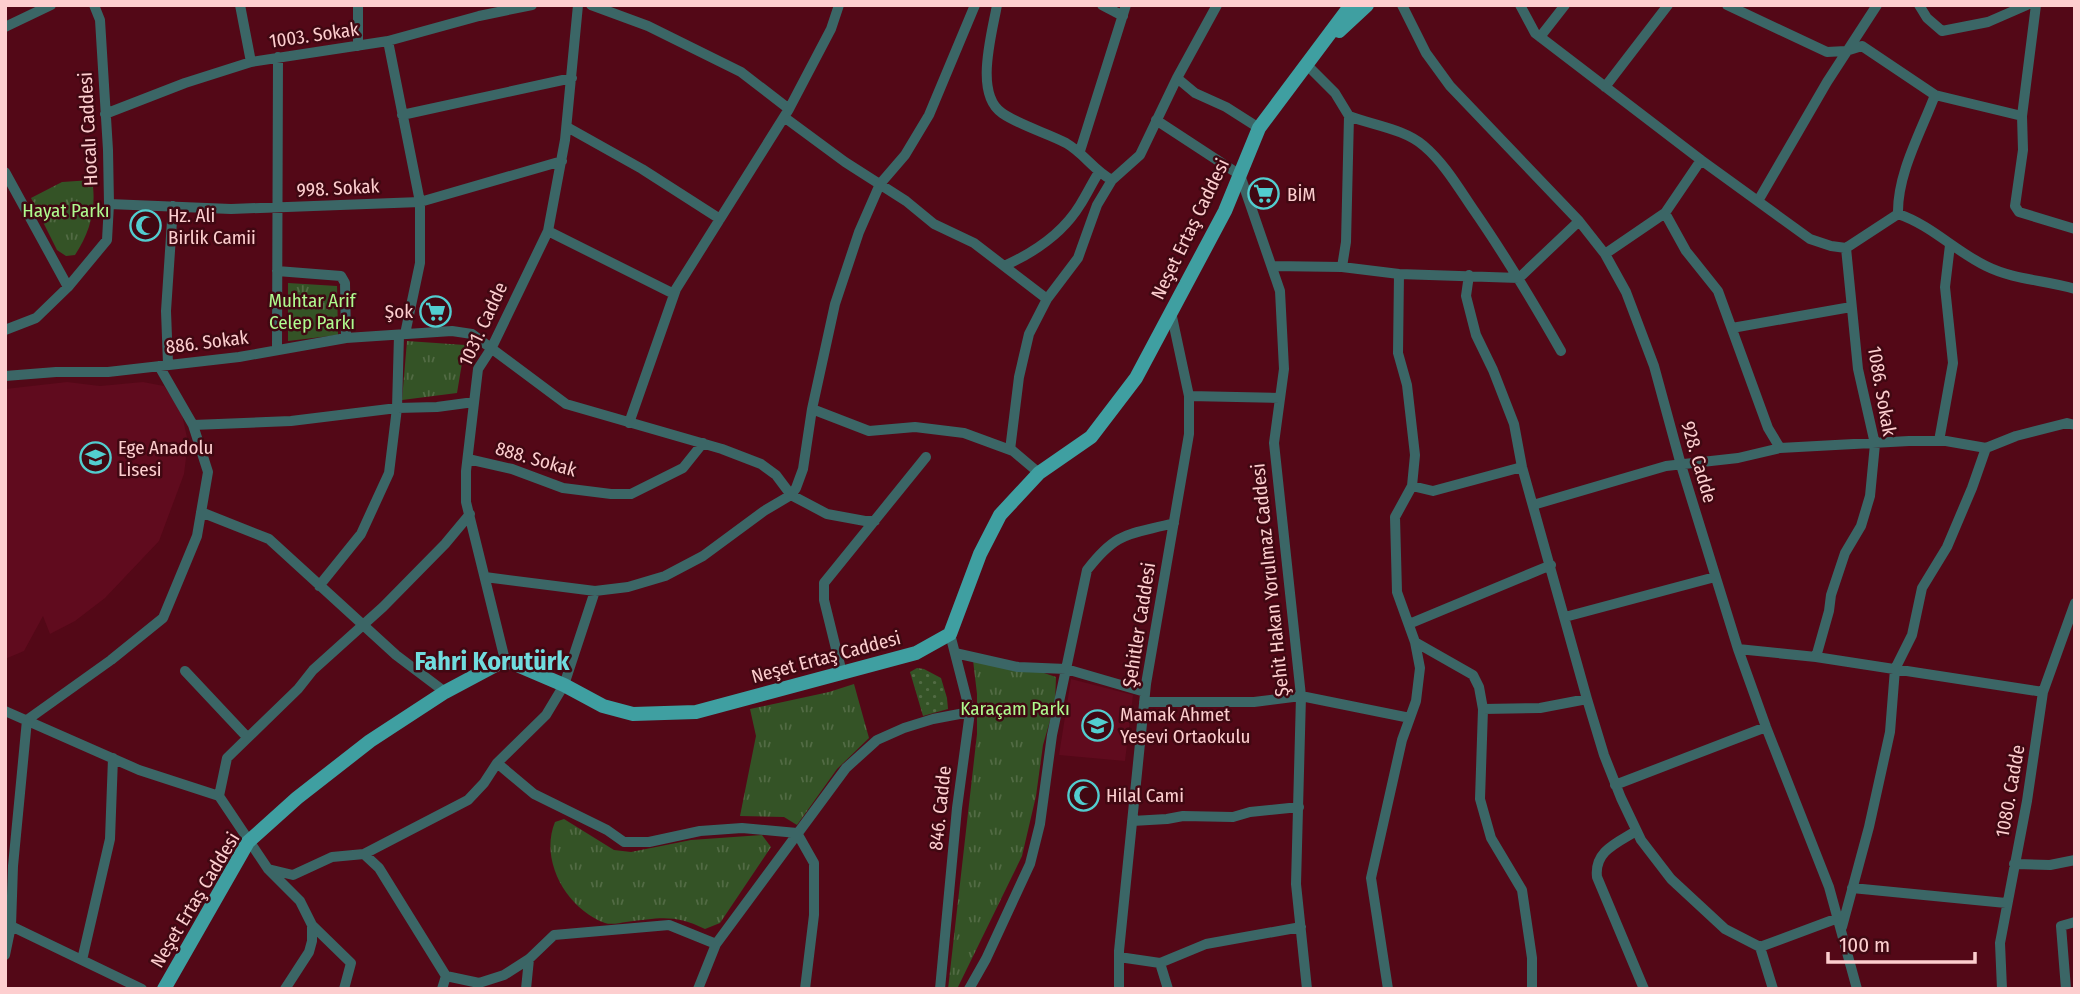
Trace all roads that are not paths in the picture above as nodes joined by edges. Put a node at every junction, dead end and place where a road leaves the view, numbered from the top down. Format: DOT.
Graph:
graph roads {
  1 [pos="51,5"];
  2 [pos="94,5"];
  3 [pos="240,5"];
  4 [pos="358,5"];
  5 [pos="532,5"];
  6 [pos="578,5"];
  7 [pos="591,5"];
  8 [pos="839,5"];
  9 [pos="975,5"];
  10 [pos="997,5"];
  11 [pos="1102,5"];
  12 [pos="1216,5"];
  13 [pos="1351,5"];
  14 [pos="1367,5"];
  15 [pos="1520,5"];
  16 [pos="1565,5"];
  17 [pos="1668,5"];
  18 [pos="1727,5"];
  19 [pos="1877,5"];
  20 [pos="1919,5"];
  21 [pos="2027,5"];
  22 [pos="2036,5"];
  23 [pos="1407,7"];
  24 [pos="1124,10"];
  25 [pos="479,11"];
  26 [pos="5,27"];
  27 [pos="1540,37"];
  28 [pos="388,41"];
  29 [pos="358,46"];
  30 [pos="1317,50"];
  31 [pos="1846,51"];
  32 [pos="278,57"];
  33 [pos="251,62"];
  34 [pos="1306,64"];
  35 [pos="572,78"];
  36 [pos="1177,78"];
  37 [pos="1605,87"];
  38 [pos="1935,95"];
  39 [pos="786,113"];
  40 [pos="106,114"];
  41 [pos="402,115"];
  42 [pos="1349,116"];
  43 [pos="2022,116"];
  44 [pos="1156,120"];
  45 [pos="566,127"];
  46 [pos="1259,128"];
  47 [pos="1080,151"];
  48 [pos="1701,160"];
  49 [pos="562,161"];
  50 [pos="5,172"];
  51 [pos="1099,172"];
  52 [pos="1240,175"];
  53 [pos="1112,180"];
  54 [pos="880,184"];
  55 [pos="1758,201"];
  56 [pos="420,202"];
  57 [pos="109,204"];
  58 [pos="173,206"];
  59 [pos="278,209"];
  60 [pos="1665,213"];
  61 [pos="1898,214"];
  62 [pos="720,219"];
  63 [pos="1579,221"];
  64 [pos="2075,229"];
  65 [pos="548,231"];
  66 [pos="1950,245"];
  67 [pos="1846,248"];
  68 [pos="1605,254"];
  69 [pos="1004,266"];
  70 [pos="1272,266"];
  71 [pos="1342,267"];
  72 [pos="277,271"];
  73 [pos="1399,274"];
  74 [pos="1469,275"];
  75 [pos="1520,278"];
  76 [pos="68,287"];
  77 [pos="2075,289"];
  78 [pos="674,294"];
  79 [pos="1047,299"];
  80 [pos="1851,307"];
  81 [pos="1171,312"];
  82 [pos="1732,328"];
  83 [pos="5,330"];
  84 [pos="402,335"];
  85 [pos="346,338"];
  86 [pos="491,349"];
  87 [pos="277,350"];
  88 [pos="1561,351"];
  89 [pos="163,365"];
  90 [pos="5,376"];
  91 [pos="1189,396"];
  92 [pos="1280,398"];
  93 [pos="474,402"];
  94 [pos="397,408"];
  95 [pos="812,409"];
  96 [pos="629,423"];
  97 [pos="193,425"];
  98 [pos="2075,425"];
  99 [pos="1938,441"];
  100 [pos="703,443"];
  101 [pos="1874,444"];
  102 [pos="1780,448"];
  103 [pos="1986,449"];
  104 [pos="1010,450"];
  105 [pos="926,457"];
  106 [pos="468,459"];
  107 [pos="1681,465"];
  108 [pos="1522,467"];
  109 [pos="1039,473"];
  110 [pos="1412,486"];
  111 [pos="791,495"];
  112 [pos="1533,505"];
  113 [pos="201,512"];
  114 [pos="470,514"];
  115 [pos="875,521"];
  116 [pos="1174,523"];
  117 [pos="1550,565"];
  118 [pos="485,577"];
  119 [pos="1715,577"];
  120 [pos="319,586"];
  121 [pos="595,591"];
  122 [pos="2075,603"];
  123 [pos="1565,617"];
  124 [pos="1409,624"];
  125 [pos="363,625"];
  126 [pos="950,634"];
  127 [pos="1415,642"];
  128 [pos="1738,649"];
  129 [pos="955,653"];
  130 [pos="1816,657"];
  131 [pos="505,660"];
  132 [pos="1066,669"];
  133 [pos="1895,669"];
  134 [pos="185,671"];
  135 [pos="842,673"];
  136 [pos="564,685"];
  137 [pos="444,692"];
  138 [pos="2043,692"];
  139 [pos="1301,696"];
  140 [pos="1145,697"];
  141 [pos="1587,699"];
  142 [pos="1483,709"];
  143 [pos="5,710"];
  144 [pos="970,712"];
  145 [pos="1410,718"];
  146 [pos="27,720"];
  147 [pos="1766,727"];
  148 [pos="247,737"];
  149 [pos="113,758"];
  150 [pos="497,763"];
  151 [pos="1615,785"];
  152 [pos="219,796"];
  153 [pos="1299,807"];
  154 [pos="1132,821"];
  155 [pos="1636,831"];
  156 [pos="797,833"];
  157 [pos="248,842"];
  158 [pos="364,855"];
  159 [pos="2075,860"];
  160 [pos="2014,864"];
  161 [pos="268,869"];
  162 [pos="1852,888"];
  163 [pos="2006,903"];
  164 [pos="2075,922"];
  165 [pos="1839,924"];
  166 [pos="312,925"];
  167 [pos="11,926"];
  168 [pos="1301,927"];
  169 [pos="716,944"];
  170 [pos="1760,947"];
  171 [pos="5,955"];
  172 [pos="1119,957"];
  173 [pos="529,959"];
  174 [pos="82,960"];
  175 [pos="1160,963"];
  176 [pos="446,976"];
  177 [pos="142,989"];
  178 [pos="164,989"];
  179 [pos="285,989"];
  180 [pos="344,989"];
  181 [pos="442,989"];
  182 [pos="526,989"];
  183 [pos="698,989"];
  184 [pos="805,989"];
  185 [pos="940,989"];
  186 [pos="969,989"];
  187 [pos="1119,989"];
  188 [pos="1168,989"];
  189 [pos="1307,989"];
  190 [pos="1388,989"];
  191 [pos="1532,989"];
  192 [pos="1644,989"];
  193 [pos="1773,989"];
  194 [pos="1857,989"];
  195 [pos="2002,989"];
  196 [pos="2066,989"];
  1 -- 26 [label="street"];
  2 -- 40 [label="street, Hocalı Caddesi"];
  3 -- 33 [label="street"];
  4 -- 29 [label="street"];
  5 -- 25 [label="street, 1003. Sokak"];
  6 -- 35 [label="street, 1031. Cadde"];
  7 -- 39 [label="street"];
  8 -- 39 [label="street"];
  9 -- 54 [label="street"];
  10 -- 47 [label="street"];
  11 -- 24 [label="street"];
  12 -- 36 [label="street"];
  13 -- 30 [label="main road, Neşet Ertaş Caddesi"];
  14 -- 30 [label="main road, Neşet Ertaş Caddesi"];
  15 -- 27 [label="street"];
  16 -- 27 [label="street"];
  17 -- 37 [label="street"];
  18 -- 31 [label="street"];
  19 -- 31 [label="street"];
  20 -- 21 [label="street"];
  22 -- 43 [label="street"];
  23 -- 63 [label="street, 928. Cadde"];
  24 -- 47 [label="street"];
  25 -- 28 [label="street, 1003. Sokak"];
  27 -- 37 [label="street"];
  28 -- 29 [label="street, 1003. Sokak"];
  28 -- 41 [label="street"];
  29 -- 32 [label="street, 1003. Sokak"];
  30 -- 34 [label="main road, Neşet Ertaş Caddesi"];
  31 -- 38 [label="street"];
  31 -- 55 [label="street"];
  32 -- 33 [label="street, 1003. Sokak"];
  32 -- 59 [label="street"];
  33 -- 40 [label="street, 1003. Sokak"];
  34 -- 42 [label="street"];
  34 -- 46 [label="main road, Neşet Ertaş Caddesi"];
  35 -- 41 [label="street"];
  35 -- 45 [label="street, 1031. Cadde"];
  36 -- 44 [label="street"];
  36 -- 46 [label="street"];
  37 -- 48 [label="street"];
  38 -- 43 [label="street"];
  38 -- 61 [label="street"];
  39 -- 54 [label="street"];
  39 -- 62 [label="street"];
  40 -- 57 [label="street, Hocalı Caddesi"];
  41 -- 56 [label="street"];
  42 -- 71 [label="street"];
  42 -- 75 [label="street"];
  43 -- 64 [label="street"];
  44 -- 52 [label="street"];
  44 -- 53 [label="street"];
  45 -- 49 [label="street, 1031. Cadde"];
  45 -- 62 [label="street"];
  46 -- 52 [label="main road, Neşet Ertaş Caddesi"];
  47 -- 51 [label="street"];
  48 -- 55 [label="street"];
  48 -- 60 [label="street"];
  49 -- 56 [label="street, 998. Sokak"];
  49 -- 65 [label="street, 1031. Cadde"];
  50 -- 76 [label="street"];
  51 -- 53 [label="street"];
  51 -- 69 [label="street"];
  52 -- 70 [label="street, Şehit Hakan Yorulmaz Caddesi"];
  52 -- 81 [label="main road, Neşet Ertaş Caddesi"];
  53 -- 79 [label="street"];
  54 -- 69 [label="street"];
  54 -- 95 [label="street"];
  55 -- 67 [label="street"];
  56 -- 59 [label="street, 998. Sokak"];
  56 -- 84 [label="street"];
  57 -- 58 [label="street, 998. Sokak"];
  57 -- 76 [label="street, Hocalı Caddesi"];
  58 -- 59 [label="street, 998. Sokak"];
  58 -- 89 [label="street"];
  59 -- 72 [label="street"];
  60 -- 68 [label="street"];
  60 -- 82 [label="street"];
  61 -- 66 [label="street"];
  61 -- 67 [label="street"];
  62 -- 78 [label="street"];
  63 -- 68 [label="street, 928. Cadde"];
  63 -- 75 [label="street"];
  65 -- 78 [label="street"];
  65 -- 86 [label="street, 1031. Cadde"];
  66 -- 77 [label="street"];
  66 -- 99 [label="street"];
  67 -- 80 [label="street, 1086. Sokak"];
  68 -- 107 [label="street, 928. Cadde"];
  69 -- 79 [label="street"];
  70 -- 71 [label="street"];
  70 -- 92 [label="street, Şehit Hakan Yorulmaz Caddesi"];
  71 -- 73 [label="street"];
  72 -- 85 [label="street"];
  72 -- 87 [label="street"];
  73 -- 74 [label="street"];
  73 -- 110 [label="street"];
  74 -- 75 [label="street"];
  74 -- 108 [label="street"];
  75 -- 88 [label="street"];
  76 -- 83 [label="street, Hocalı Caddesi"];
  78 -- 96 [label="street"];
  79 -- 104 [label="street"];
  80 -- 82 [label="street"];
  80 -- 101 [label="street, 1086. Sokak"];
  81 -- 91 [label="street, Şehitler Caddesi"];
  81 -- 109 [label="main road, Neşet Ertaş Caddesi"];
  82 -- 102 [label="street"];
  84 -- 85 [label="street, 886. Sokak"];
  84 -- 86 [label="street, 886. Sokak"];
  84 -- 94 [label="street"];
  85 -- 87 [label="street, 886. Sokak"];
  86 -- 93 [label="street, 1031. Cadde"];
  86 -- 96 [label="street, 886. Sokak"];
  87 -- 89 [label="street, 886. Sokak"];
  89 -- 90 [label="street, 886. Sokak"];
  89 -- 97 [label="street"];
  91 -- 92 [label="street"];
  91 -- 116 [label="street, Şehitler Caddesi"];
  92 -- 139 [label="street, Şehit Hakan Yorulmaz Caddesi"];
  93 -- 94 [label="street"];
  93 -- 106 [label="street, 1031. Cadde"];
  94 -- 97 [label="street"];
  94 -- 120 [label="street"];
  95 -- 104 [label="street"];
  95 -- 111 [label="street"];
  96 -- 100 [label="street, 886. Sokak"];
  97 -- 113 [label="street"];
  98 -- 103 [label="street"];
  99 -- 101 [label="street"];
  99 -- 103 [label="street"];
  100 -- 106 [label="street, 888. Sokak"];
  100 -- 111 [label="street, 886. Sokak"];
  101 -- 102 [label="street"];
  101 -- 130 [label="street, 1086. Sokak"];
  102 -- 107 [label="street"];
  103 -- 133 [label="street"];
  104 -- 109 [label="street"];
  105 -- 115 [label="street"];
  106 -- 114 [label="street, 1031. Cadde"];
  107 -- 112 [label="street"];
  107 -- 119 [label="street, 928. Cadde"];
  108 -- 110 [label="street"];
  108 -- 112 [label="street"];
  109 -- 126 [label="main road, Neşet Ertaş Caddesi"];
  110 -- 124 [label="street"];
  111 -- 115 [label="street"];
  111 -- 121 [label="street"];
  112 -- 117 [label="street"];
  113 -- 120 [label="street"];
  113 -- 146 [label="street"];
  114 -- 118 [label="street, 1031. Cadde"];
  114 -- 125 [label="street"];
  115 -- 135 [label="street"];
  116 -- 132 [label="street"];
  116 -- 140 [label="street, Şehitler Caddesi"];
  117 -- 123 [label="street"];
  117 -- 124 [label="street"];
  118 -- 121 [label="street"];
  118 -- 131 [label="street, 1031. Cadde"];
  119 -- 123 [label="street"];
  119 -- 128 [label="street, 928. Cadde"];
  120 -- 125 [label="street"];
  121 -- 136 [label="street"];
  122 -- 138 [label="street, 1080. Cadde"];
  123 -- 141 [label="street"];
  124 -- 127 [label="street"];
  125 -- 137 [label="street"];
  125 -- 148 [label="street"];
  126 -- 129 [label="street, 846. Cadde"];
  126 -- 135 [label="main road, Neşet Ertaş Caddesi"];
  127 -- 142 [label="street"];
  127 -- 145 [label="street"];
  128 -- 130 [label="street"];
  128 -- 147 [label="street, 928. Cadde"];
  129 -- 132 [label="street"];
  129 -- 144 [label="street, 846. Cadde"];
  130 -- 133 [label="street"];
  131 -- 136 [label="main road, Neşet Ertaş Caddesi"];
  131 -- 137 [label="main road, Neşet Ertaş Caddesi"];
  132 -- 140 [label="street"];
  132 -- 186 [label="street"];
  133 -- 138 [label="street"];
  133 -- 162 [label="street"];
  134 -- 148 [label="street"];
  135 -- 136 [label="main road, Neşet Ertaş Caddesi"];
  136 -- 150 [label="street"];
  137 -- 157 [label="main road, Neşet Ertaş Caddesi"];
  138 -- 160 [label="street, 1080. Cadde"];
  139 -- 140 [label="street"];
  139 -- 145 [label="street"];
  139 -- 153 [label="street, Şehit Hakan Yorulmaz Caddesi"];
  140 -- 154 [label="street, Şehitler Caddesi"];
  141 -- 142 [label="street"];
  141 -- 151 [label="street"];
  142 -- 191 [label="street"];
  143 -- 146 [label="street"];
  144 -- 156 [label="street"];
  144 -- 185 [label="street, 846. Cadde"];
  145 -- 190 [label="street"];
  146 -- 149 [label="street"];
  146 -- 167 [label="street"];
  147 -- 151 [label="street"];
  147 -- 165 [label="street, 928. Cadde"];
  148 -- 152 [label="street"];
  149 -- 152 [label="street"];
  149 -- 174 [label="street"];
  150 -- 156 [label="street"];
  150 -- 158 [label="street"];
  151 -- 155 [label="street"];
  152 -- 157 [label="street"];
  153 -- 154 [label="street"];
  153 -- 168 [label="street, Şehit Hakan Yorulmaz Caddesi"];
  154 -- 172 [label="street, Şehitler Caddesi"];
  155 -- 170 [label="street"];
  155 -- 192 [label="street"];
  156 -- 169 [label="street"];
  156 -- 184 [label="street"];
  157 -- 161 [label="street"];
  157 -- 178 [label="main road, Neşet Ertaş Caddesi"];
  158 -- 161 [label="street"];
  158 -- 176 [label="street"];
  159 -- 160 [label="street"];
  160 -- 163 [label="street, 1080. Cadde"];
  161 -- 166 [label="street"];
  162 -- 163 [label="street"];
  162 -- 165 [label="street"];
  163 -- 195 [label="street, 1080. Cadde"];
  164 -- 196 [label="street"];
  165 -- 170 [label="street"];
  165 -- 194 [label="street, 928. Cadde"];
  166 -- 179 [label="street"];
  166 -- 180 [label="street"];
  167 -- 171 [label="street"];
  167 -- 174 [label="street"];
  168 -- 175 [label="street"];
  168 -- 189 [label="street, Şehit Hakan Yorulmaz Caddesi"];
  169 -- 173 [label="street"];
  169 -- 183 [label="street"];
  170 -- 193 [label="street"];
  172 -- 175 [label="street"];
  172 -- 187 [label="street, Şehitler Caddesi"];
  173 -- 176 [label="street"];
  173 -- 182 [label="street"];
  174 -- 177 [label="street"];
  175 -- 188 [label="street"];
  176 -- 181 [label="street"];
}
